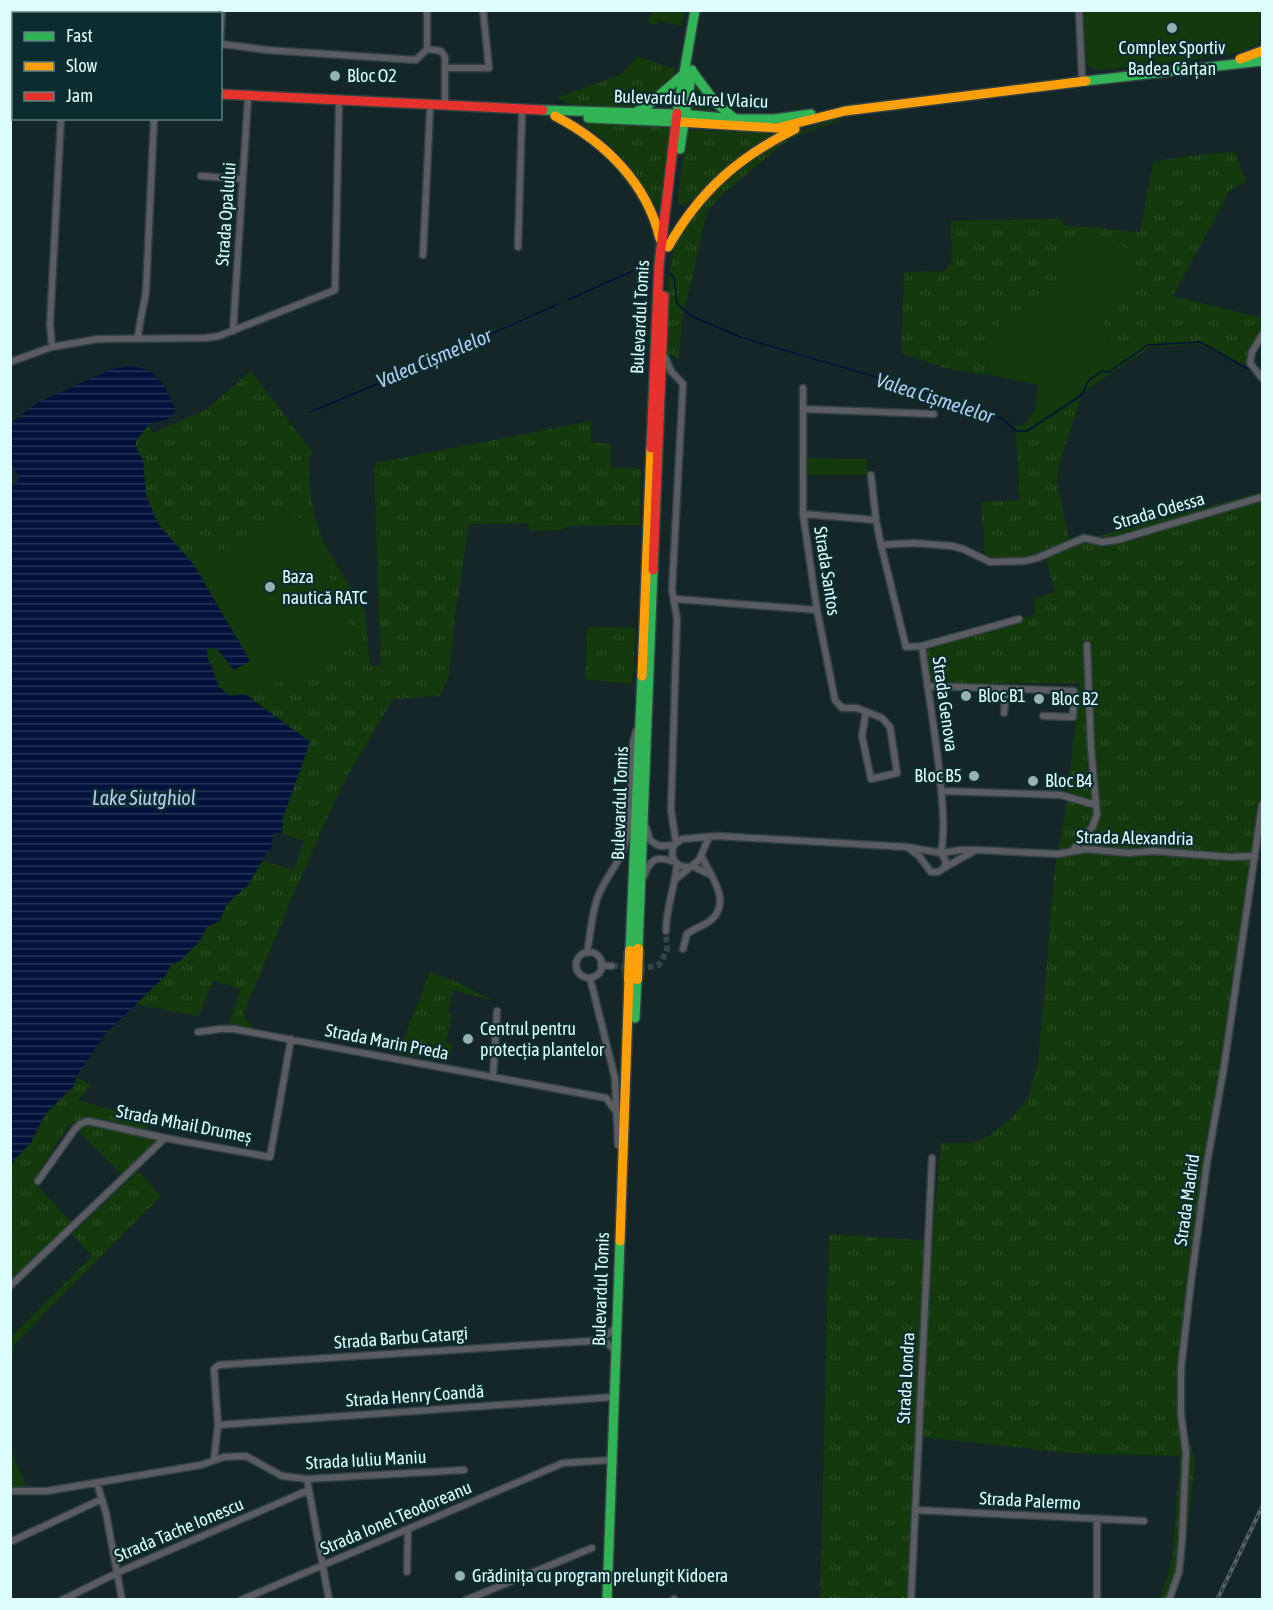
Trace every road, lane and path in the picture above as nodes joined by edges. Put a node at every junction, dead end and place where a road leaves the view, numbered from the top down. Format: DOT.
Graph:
graph roads {
  1 [pos="427,10"];
  2 [pos="483,10"];
  3 [pos="696,10"];
  4 [pos="1079,10"];
  5 [pos="12,43"];
  6 [pos="222,44"];
  7 [pos="427,49"];
  8 [pos="1263,51"];
  9 [pos="1263,61"];
  10 [pos="445,68"];
  11 [pos="688,73"];
  12 [pos="1082,77"];
  13 [pos="12,82"];
  14 [pos="222,95"];
  15 [pos="222,95"];
  16 [pos="248,98"];
  17 [pos="339,104"];
  18 [pos="445,105"];
  19 [pos="430,110"];
  20 [pos="636,111"];
  21 [pos="522,114"];
  22 [pos="555,116"];
  23 [pos="828,116"];
  24 [pos="681,118"];
  25 [pos="736,119"];
  26 [pos="61,120"];
  27 [pos="154,120"];
  28 [pos="201,176"];
  29 [pos="243,179"];
  30 [pos="664,247"];
  31 [pos="518,248"];
  32 [pos="423,255"];
  33 [pos="233,331"];
  34 [pos="1263,335"];
  35 [pos="138,338"];
  36 [pos="663,344"];
  37 [pos="52,347"];
  38 [pos="10,362"];
  39 [pos="1263,378"];
  40 [pos="803,388"];
  41 [pos="803,409"];
  42 [pos="934,414"];
  43 [pos="871,475"];
  44 [pos="1263,496"];
  45 [pos="803,514"];
  46 [pos="876,520"];
  47 [pos="881,545"];
  48 [pos="675,599"];
  49 [pos="817,610"];
  50 [pos="1019,619"];
  51 [pos="1087,645"];
  52 [pos="922,646"];
  53 [pos="927,686"];
  54 [pos="1005,689"];
  55 [pos="866,712"];
  56 [pos="1004,713"];
  57 [pos="640,716"];
  58 [pos="1043,716"];
  59 [pos="941,791"];
  60 [pos="1096,805"];
  61 [pos="1263,805"];
  62 [pos="644,821"];
  63 [pos="673,826"];
  64 [pos="709,837"];
  65 [pos="688,838"];
  66 [pos="675,844"];
  67 [pos="907,847"];
  68 [pos="978,849"];
  69 [pos="1073,850"];
  70 [pos="932,852"];
  71 [pos="941,853"];
  72 [pos="701,854"];
  73 [pos="1255,856"];
  74 [pos="676,863"];
  75 [pos="925,863"];
  76 [pos="690,867"];
  77 [pos="944,868"];
  78 [pos="709,874"];
  79 [pos="676,879"];
  80 [pos="641,882"];
  81 [pos="666,931"];
  82 [pos="683,949"];
  83 [pos="634,950"];
  84 [pos="587,952"];
  85 [pos="601,965"];
  86 [pos="612,966"];
  87 [pos="590,978"];
  88 [pos="633,979"];
  89 [pos="497,1011"];
  90 [pos="198,1032"];
  91 [pos="291,1039"];
  92 [pos="493,1077"];
  93 [pos="617,1089"];
  94 [pos="606,1098"];
  95 [pos="618,1114"];
  96 [pos="165,1138"];
  97 [pos="932,1158"];
  98 [pos="38,1181"];
  99 [pos="621,1188"];
  100 [pos="10,1286"];
  101 [pos="616,1326"];
  102 [pos="591,1341"];
  103 [pos="615,1350"];
  104 [pos="614,1397"];
  105 [pos="218,1425"];
  106 [pos="214,1459"];
  107 [pos="612,1460"];
  108 [pos="464,1470"];
  109 [pos="307,1479"];
  110 [pos="97,1483"];
  111 [pos="309,1490"];
  112 [pos="14,1491"];
  113 [pos="102,1499"];
  114 [pos="915,1510"];
  115 [pos="1097,1520"];
  116 [pos="1144,1521"];
  117 [pos="408,1529"];
  118 [pos="10,1542"];
  119 [pos="592,1548"];
  120 [pos="323,1565"];
  121 [pos="407,1572"];
  122 [pos="117,1573"];
  123 [pos="62,1599"];
  124 [pos="122,1599"];
  125 [pos="241,1599"];
  126 [pos="329,1599"];
  127 [pos="466,1599"];
  128 [pos="608,1599"];
  129 [pos="614,1599"];
  130 [pos="911,1599"];
  131 [pos="1097,1599"];
  132 [pos="1169,1599"];
  1 -- 7 [label="street"];
  2 -- 10 [label="street"];
  3 -- 11 [label="main road, Bulevardul Tomis"];
  4 -- 12 [label="street"];
  5 -- 13 [label="street"];
  6 -- 7 [label="street"];
  7 -- 10 [label="street"];
  8 -- 12 [label="main road, Bulevardul Aurel Vlaicu"];
  9 -- 23 [label="main road, Bulevardul Aurel Vlaicu"];
  10 -- 18 [label="street"];
  11 -- 20 [label="main road"];
  11 -- 24 [label="main road, Bulevardul Tomis"];
  11 -- 25 [label="main road"];
  12 -- 25 [label="main road, Bulevardul Aurel Vlaicu"];
  14 -- 18 [label="main road, Bulevardul Aurel Vlaicu"];
  15 -- 16 [label="main road, Bulevardul Aurel Vlaicu"];
  16 -- 17 [label="main road, Bulevardul Aurel Vlaicu"];
  16 -- 29 [label="street, Strada Opalului"];
  17 -- 19 [label="main road, Bulevardul Aurel Vlaicu"];
  17 -- 33 [label="street"];
  18 -- 20 [label="main road, Bulevardul Aurel Vlaicu"];
  19 -- 21 [label="main road, Bulevardul Aurel Vlaicu"];
  19 -- 32 [label="street"];
  20 -- 24 [label="main road, Bulevardul Aurel Vlaicu"];
  21 -- 22 [label="main road, Bulevardul Aurel Vlaicu"];
  21 -- 31 [label="street"];
  22 -- 24 [label="main road, Bulevardul Aurel Vlaicu"];
  22 -- 30 [label="main road"];
  23 -- 24 [label="main road, Bulevardul Aurel Vlaicu"];
  23 -- 30 [label="main road"];
  24 -- 25 [label="main road, Bulevardul Aurel Vlaicu"];
  24 -- 30 [label="main road, Bulevardul Tomis"];
  26 -- 37 [label="street"];
  27 -- 35 [label="street"];
  28 -- 29 [label="street"];
  29 -- 33 [label="street, Strada Opalului"];
  30 -- 36 [label="main road, Bulevardul Tomis"];
  30 -- 57 [label="main road, Bulevardul Tomis"];
  33 -- 35 [label="street"];
  34 -- 39 [label="street"];
  35 -- 37 [label="street"];
  36 -- 48 [label="street"];
  36 -- 62 [label="main road, Bulevardul Tomis"];
  37 -- 38 [label="street"];
  40 -- 41 [label="street, Strada Santos"];
  41 -- 42 [label="street"];
  41 -- 45 [label="street, Strada Santos"];
  43 -- 46 [label="street"];
  44 -- 47 [label="street, Strada Odessa"];
  45 -- 46 [label="street"];
  45 -- 49 [label="street, Strada Santos"];
  46 -- 47 [label="street"];
  47 -- 52 [label="street, Strada Genova"];
  48 -- 49 [label="street"];
  48 -- 63 [label="street"];
  49 -- 55 [label="street, Strada Santos"];
  50 -- 52 [label="street"];
  51 -- 60 [label="street"];
  52 -- 53 [label="street, Strada Genova"];
  53 -- 54 [label="street"];
  53 -- 59 [label="street, Strada Genova"];
  54 -- 56 [label="street"];
  54 -- 58 [label="street"];
  55 -- 55 [label="street"];
  57 -- 83 [label="main road, Bulevardul Tomis"];
  57 -- 84 [label="street"];
  59 -- 60 [label="street"];
  59 -- 71 [label="street, Strada Genova"];
  60 -- 69 [label="street"];
  61 -- 73 [label="street, Strada Madrid"];
  62 -- 66 [label="street"];
  62 -- 80 [label="main road, Bulevardul Tomis"];
  63 -- 65 [label="street"];
  63 -- 66 [label="street"];
  64 -- 65 [label="street"];
  64 -- 67 [label="street"];
  64 -- 72 [label="street"];
  65 -- 66 [label="street"];
  65 -- 72 [label="street"];
  66 -- 74 [label="street"];
  67 -- 70 [label="street"];
  67 -- 75 [label="street"];
  68 -- 69 [label="street, Strada Alexandria"];
  68 -- 71 [label="street, Strada Alexandria"];
  68 -- 77 [label="street"];
  69 -- 73 [label="street, Strada Alexandria"];
  70 -- 71 [label="street"];
  70 -- 75 [label="street"];
  71 -- 77 [label="street"];
  72 -- 76 [label="street"];
  72 -- 78 [label="street"];
  73 -- 132 [label="street, Strada Madrid"];
  74 -- 76 [label="street"];
  74 -- 79 [label="street"];
  74 -- 80 [label="street"];
  75 -- 77 [label="street"];
  76 -- 78 [label="street"];
  76 -- 79 [label="street"];
  78 -- 82 [label="street"];
  79 -- 81 [label="street"];
  80 -- 83 [label="main road, Bulevardul Tomis"];
  83 -- 88 [label="main road, Bulevardul Tomis, bridge"];
  84 -- 85 [label="street"];
  84 -- 87 [label="street"];
  85 -- 86 [label="street"];
  85 -- 87 [label="street"];
  87 -- 93 [label="street"];
  88 -- 99 [label="main road, Bulevardul Tomis"];
  88 -- 129 [label="main road, Bulevardul Tomis"];
  89 -- 92 [label="street"];
  90 -- 91 [label="street, Strada Marin Preda"];
  91 -- 92 [label="street, Strada Marin Preda"];
  91 -- 96 [label="street, Strada Mhail Drumeș"];
  92 -- 94 [label="street, Strada Marin Preda"];
  93 -- 94 [label="street"];
  93 -- 95 [label="street"];
  94 -- 95 [label="street"];
  95 -- 99 [label="street"];
  96 -- 98 [label="street, Strada Mhail Drumeș"];
  96 -- 100 [label="street"];
  97 -- 114 [label="street, Strada Londra"];
  99 -- 101 [label="main road, Bulevardul Tomis"];
  101 -- 102 [label="street, Strada Barbu Catargi"];
  101 -- 103 [label="main road, Bulevardul Tomis"];
  102 -- 103 [label="street, Strada Barbu Catargi"];
  102 -- 105 [label="street, Strada Barbu Catargi"];
  103 -- 104 [label="main road, Bulevardul Tomis"];
  104 -- 105 [label="street, Strada Henry Coandă"];
  104 -- 107 [label="main road, Bulevardul Tomis"];
  105 -- 106 [label="street"];
  106 -- 109 [label="street, Strada Iuliu Maniu"];
  106 -- 110 [label="street, Strada Iuliu Maniu"];
  107 -- 117 [label="street, Strada Ionel Teodoreanu"];
  107 -- 128 [label="main road, Bulevardul Tomis"];
  108 -- 109 [label="street, Strada Iuliu Maniu"];
  109 -- 111 [label="street"];
  110 -- 112 [label="street, Strada Iuliu Maniu"];
  110 -- 113 [label="street"];
  111 -- 120 [label="street"];
  111 -- 122 [label="street, Strada Tache Ionescu"];
  113 -- 118 [label="street"];
  113 -- 122 [label="street"];
  114 -- 115 [label="street, Strada Palermo"];
  114 -- 130 [label="street, Strada Londra"];
  115 -- 116 [label="street, Strada Palermo"];
  115 -- 131 [label="street"];
  117 -- 120 [label="street, Strada Ionel Teodoreanu"];
  117 -- 121 [label="street"];
  119 -- 127 [label="street"];
  120 -- 125 [label="street, Strada Ionel Teodoreanu"];
  120 -- 126 [label="street"];
  122 -- 123 [label="street, Strada Tache Ionescu"];
  122 -- 124 [label="street"];
}
